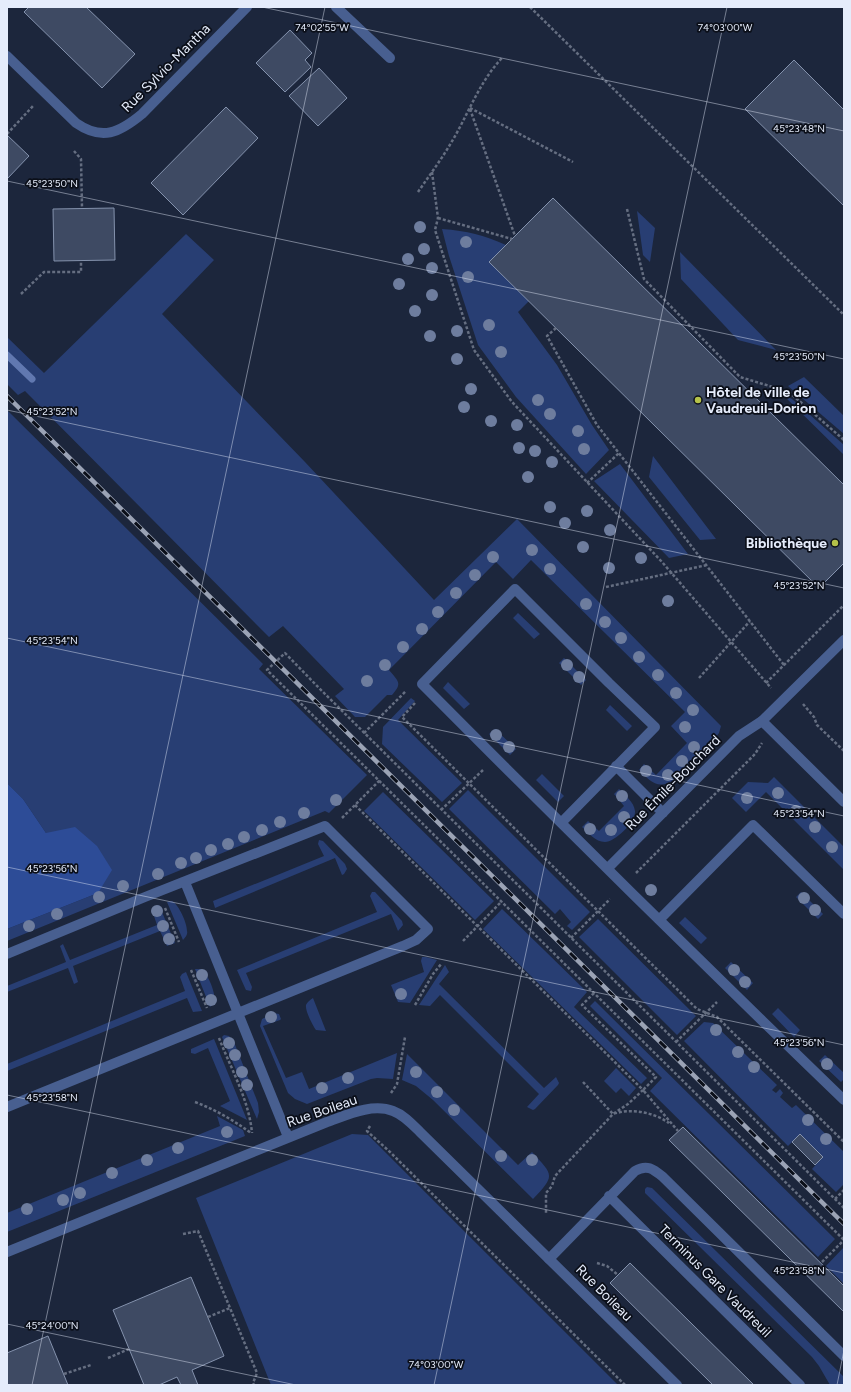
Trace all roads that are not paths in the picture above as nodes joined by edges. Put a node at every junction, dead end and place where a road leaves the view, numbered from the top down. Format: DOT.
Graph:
graph roads {
  1 [pos="247,7"];
  2 [pos="336,7"];
  3 [pos="7,56"];
  4 [pos="390,58"];
  5 [pos="844,640"];
  6 [pos="762,721"];
  7 [pos="616,766"];
  8 [pos="844,802"];
  9 [pos="663,813"];
  10 [pos="562,822"];
  11 [pos="608,868"];
  12 [pos="185,882"];
  13 [pos="844,914"];
  14 [pos="660,919"];
  15 [pos="7,954"];
  16 [pos="239,1014"];
  17 [pos="844,1100"];
  18 [pos="7,1107"];
  19 [pos="288,1137"];
  20 [pos="609,1196"];
  21 [pos="7,1252"];
  22 [pos="549,1259"];
  23 [pos="844,1356"];
  24 [pos="676,1385"];
  25 [pos="800,1385"];
  1 -- 3 [label="street, Rue Sylvio-Mantha"];
  2 -- 4 [label="street"];
  5 -- 6 [label="street, Rue Émile-Bouchard"];
  6 -- 8 [label="street"];
  6 -- 9 [label="street, Rue Émile-Bouchard"];
  7 -- 9 [label="street"];
  7 -- 10 [label="street"];
  7 -- 10 [label="street"];
  9 -- 11 [label="street, Rue Émile-Bouchard"];
  10 -- 11 [label="street"];
  11 -- 14 [label="street"];
  12 -- 15 [label="street"];
  12 -- 16 [label="street"];
  12 -- 16 [label="street"];
  13 -- 14 [label="street"];
  14 -- 17 [label="street"];
  16 -- 18 [label="street"];
  16 -- 19 [label="street"];
  19 -- 21 [label="street, Rue Boileau"];
  19 -- 22 [label="street, Rue Boileau"];
  20 -- 22 [label="street"];
  20 -- 23 [label="street"];
  20 -- 25 [label="street, Terminus Gare Vaudreuil"];
  22 -- 24 [label="street, Rue Boileau"];
}
